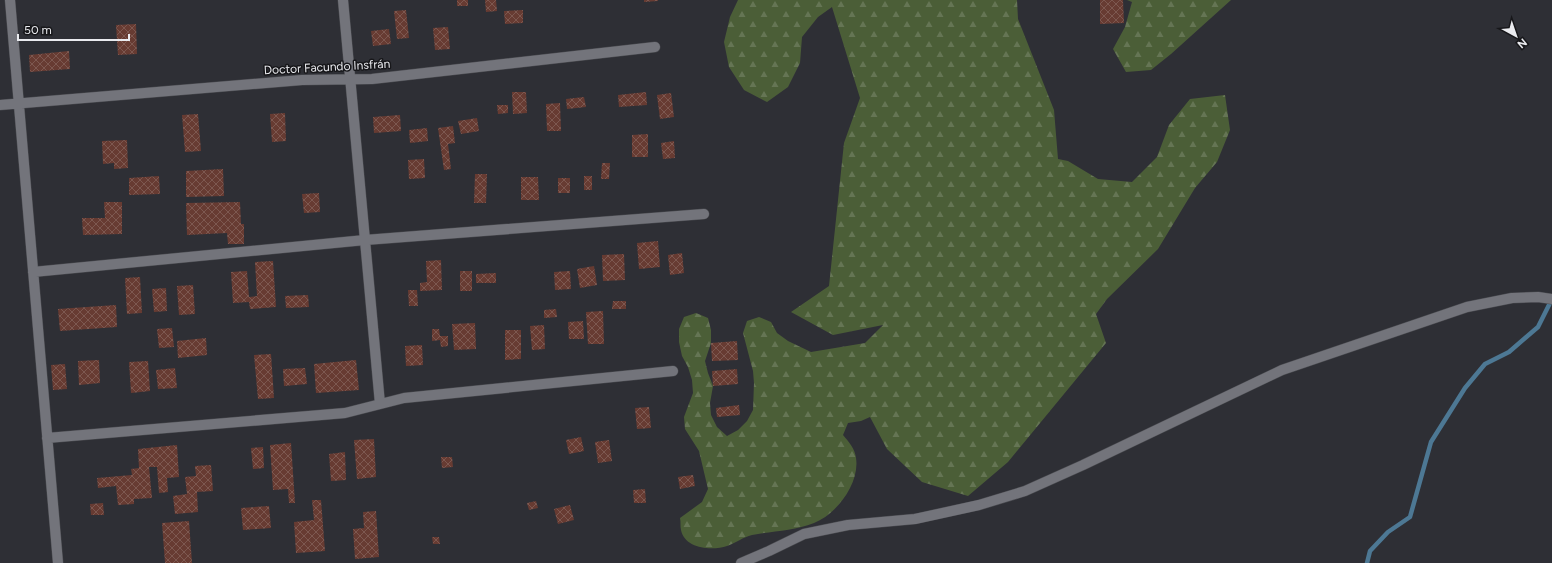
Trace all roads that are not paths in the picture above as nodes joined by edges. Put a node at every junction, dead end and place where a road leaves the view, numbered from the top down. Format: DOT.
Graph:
graph roads {
  1 [pos="10,0"];
  2 [pos="343,0"];
  3 [pos="656,47"];
  4 [pos="350,79"];
  5 [pos="19,103"];
  6 [pos="0,105"];
  7 [pos="704,214"];
  8 [pos="365,240"];
  9 [pos="33,272"];
  10 [pos="1552,299"];
  11 [pos="673,371"];
  12 [pos="380,404"];
  13 [pos="47,438"];
  14 [pos="58,563"];
  15 [pos="741,563"];
  1 -- 5 [label="street"];
  2 -- 4 [label="street"];
  3 -- 4 [label="street, Doctor Facundo Insfrán"];
  4 -- 5 [label="street, Doctor Facundo Insfrán"];
  4 -- 8 [label="street"];
  5 -- 6 [label="street, Doctor Facundo Insfrán"];
  5 -- 9 [label="street"];
  7 -- 8 [label="street"];
  8 -- 9 [label="street"];
  8 -- 12 [label="street"];
  9 -- 13 [label="street"];
  10 -- 15 [label="street"];
  11 -- 12 [label="street"];
  12 -- 13 [label="street"];
  13 -- 14 [label="street"];
}
